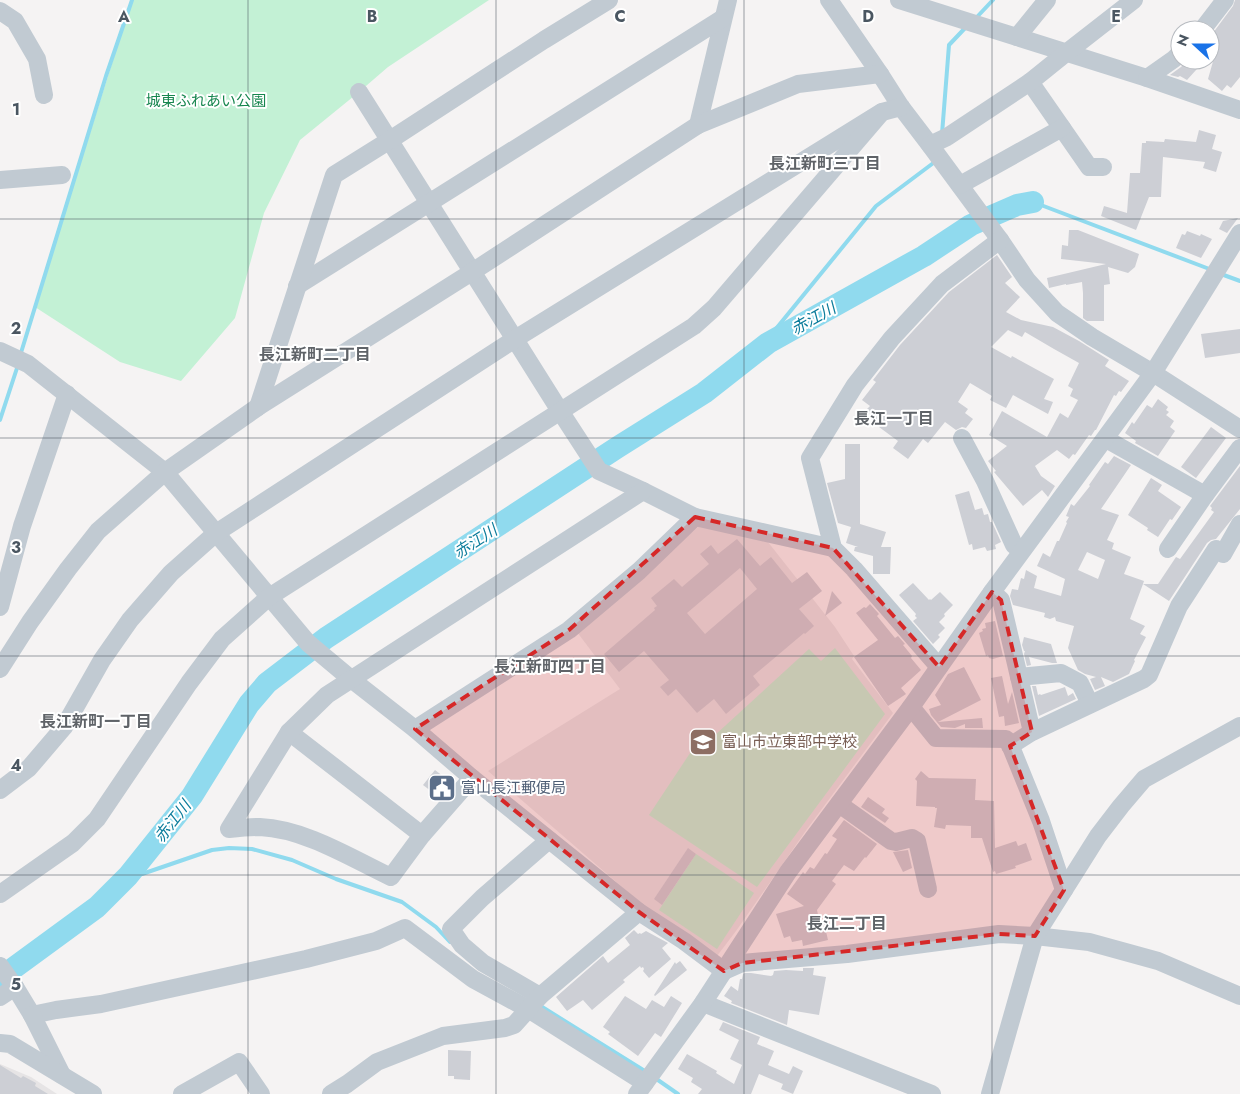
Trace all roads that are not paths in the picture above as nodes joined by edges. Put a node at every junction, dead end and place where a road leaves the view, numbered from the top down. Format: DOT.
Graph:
graph roads {
  1 [pos="609,0"];
  2 [pos="728,0"];
  3 [pos="829,0"];
  4 [pos="899,0"];
  5 [pos="1047,0"];
  6 [pos="1134,0"];
  7 [pos="1225,0"];
  8 [pos="927,4"];
  9 [pos="0,11"];
  10 [pos="723,18"];
  11 [pos="1210,20"];
  12 [pos="1017,37"];
  13 [pos="1066,53"];
  14 [pos="1170,62"];
  15 [pos="880,74"];
  16 [pos="1146,78"];
  17 [pos="1030,82"];
  18 [pos="359,92"];
  19 [pos="44,95"];
  20 [pos="901,107"];
  21 [pos="1240,110"];
  22 [pos="882,112"];
  23 [pos="698,125"];
  24 [pos="1062,128"];
  25 [pos="390,140"];
  26 [pos="930,145"];
  27 [pos="1103,167"];
  28 [pos="62,175"];
  29 [pos="0,180"];
  30 [pos="960,185"];
  31 [pos="429,203"];
  32 [pos="1240,233"];
  33 [pos="1000,240"];
  34 [pos="472,272"];
  35 [pos="297,286"];
  36 [pos="515,339"];
  37 [pos="0,351"];
  38 [pos="1154,374"];
  39 [pos="67,394"];
  40 [pos="258,407"];
  41 [pos="560,411"];
  42 [pos="1240,429"];
  43 [pos="962,438"];
  44 [pos="1106,439"];
  45 [pos="1240,448"];
  46 [pos="166,472"];
  47 [pos="643,491"];
  48 [pos="1205,495"];
  49 [pos="695,517"];
  50 [pos="1240,524"];
  51 [pos="216,532"];
  52 [pos="833,548"];
  53 [pos="1168,549"];
  54 [pos="1022,550"];
  55 [pos="992,592"];
  56 [pos="269,597"];
  57 [pos="0,607"];
  58 [pos="939,668"];
  59 [pos="0,669"];
  60 [pos="1019,677"];
  61 [pos="351,679"];
  62 [pos="1090,704"];
  63 [pos="912,707"];
  64 [pos="1240,726"];
  65 [pos="415,729"];
  66 [pos="289,732"];
  67 [pos="1032,732"];
  68 [pos="1010,746"];
  69 [pos="472,778"];
  70 [pos="0,790"];
  71 [pos="840,804"];
  72 [pos="422,835"];
  73 [pos="549,840"];
  74 [pos="928,889"];
  75 [pos="1064,890"];
  76 [pos="0,894"];
  77 [pos="639,912"];
  78 [pos="1035,936"];
  79 [pos="0,966"];
  80 [pos="724,971"];
  81 [pos="15,987"];
  82 [pos="540,996"];
  83 [pos="1240,996"];
  84 [pos="0,997"];
  85 [pos="703,1003"];
  86 [pos="528,1009"];
  87 [pos="32,1015"];
  88 [pos="0,1043"];
  89 [pos="63,1076"];
  90 [pos="641,1088"];
  91 [pos="93,1094"];
  92 [pos="182,1094"];
  93 [pos="261,1094"];
  94 [pos="331,1094"];
  95 [pos="932,1094"];
  96 [pos="990,1094"];
  1 -- 25 [label="street"];
  2 -- 10 [label="street"];
  3 -- 15 [label="street"];
  4 -- 8 [label="street"];
  5 -- 12 [label="street"];
  6 -- 13 [label="street"];
  7 -- 11 [label="street"];
  8 -- 12 [label="street"];
  9 -- 19 [label="street"];
  10 -- 23 [label="street"];
  10 -- 31 [label="street"];
  12 -- 13 [label="street"];
  13 -- 16 [label="street"];
  13 -- 17 [label="street"];
  14 -- 16 [label="street"];
  15 -- 20 [label="street"];
  15 -- 23 [label="street"];
  16 -- 21 [label="street"];
  17 -- 24 [label="street"];
  17 -- 26 [label="street"];
  18 -- 25 [label="street"];
  20 -- 22 [label="street"];
  20 -- 26 [label="street"];
  22 -- 36 [label="street"];
  22 -- 41 [label="street"];
  23 -- 34 [label="street"];
  24 -- 27 [label="street"];
  24 -- 30 [label="street"];
  25 -- 31 [label="street"];
  25 -- 35 [label="street"];
  26 -- 30 [label="street"];
  28 -- 29 [label="street"];
  30 -- 33 [label="street"];
  31 -- 34 [label="street"];
  31 -- 35 [label="street"];
  32 -- 38 [label="street"];
  33 -- 38 [label="street"];
  33 -- 52 [label="street"];
  34 -- 36 [label="street"];
  34 -- 40 [label="street"];
  35 -- 40 [label="street"];
  36 -- 41 [label="street"];
  36 -- 51 [label="street"];
  37 -- 39 [label="street"];
  38 -- 42 [label="street"];
  38 -- 44 [label="street"];
  39 -- 46 [label="street"];
  39 -- 57 [label="street"];
  40 -- 46 [label="street"];
  41 -- 47 [label="street"];
  41 -- 56 [label="street"];
  43 -- 54 [label="street"];
  44 -- 48 [label="street"];
  44 -- 54 [label="street"];
  45 -- 48 [label="street"];
  46 -- 51 [label="street"];
  46 -- 59 [label="street"];
  47 -- 49 [label="street"];
  47 -- 61 [label="street"];
  48 -- 53 [label="street"];
  49 -- 52 [label="street"];
  49 -- 65 [label="street"];
  50 -- 62 [label="street"];
  51 -- 56 [label="street"];
  51 -- 70 [label="street"];
  52 -- 58 [label="street"];
  54 -- 55 [label="street"];
  55 -- 58 [label="street"];
  55 -- 60 [label="street"];
  56 -- 61 [label="street"];
  56 -- 76 [label="street"];
  58 -- 63 [label="street"];
  60 -- 62 [label="street"];
  60 -- 67 [label="street"];
  61 -- 65 [label="street"];
  61 -- 66 [label="street"];
  62 -- 67 [label="street"];
  63 -- 68 [label="street"];
  63 -- 71 [label="street"];
  64 -- 75 [label="street"];
  65 -- 69 [label="street"];
  66 -- 72 [label="street"];
  66 -- 72 [label="street"];
  67 -- 68 [label="street"];
  68 -- 75 [label="street"];
  69 -- 72 [label="street"];
  69 -- 73 [label="street"];
  71 -- 74 [label="street"];
  71 -- 80 [label="street"];
  73 -- 77 [label="street"];
  73 -- 82 [label="street"];
  75 -- 78 [label="street"];
  77 -- 80 [label="street"];
  77 -- 82 [label="street"];
  78 -- 80 [label="street"];
  78 -- 83 [label="street"];
  78 -- 96 [label="street"];
  79 -- 81 [label="street"];
  80 -- 85 [label="street"];
  81 -- 84 [label="street"];
  81 -- 87 [label="street"];
  82 -- 86 [label="street"];
  85 -- 90 [label="street"];
  85 -- 95 [label="street"];
  86 -- 87 [label="street"];
  86 -- 90 [label="street"];
  86 -- 94 [label="street"];
  87 -- 89 [label="street"];
  88 -- 89 [label="street"];
  89 -- 91 [label="street"];
  92 -- 93 [label="street"];
}
